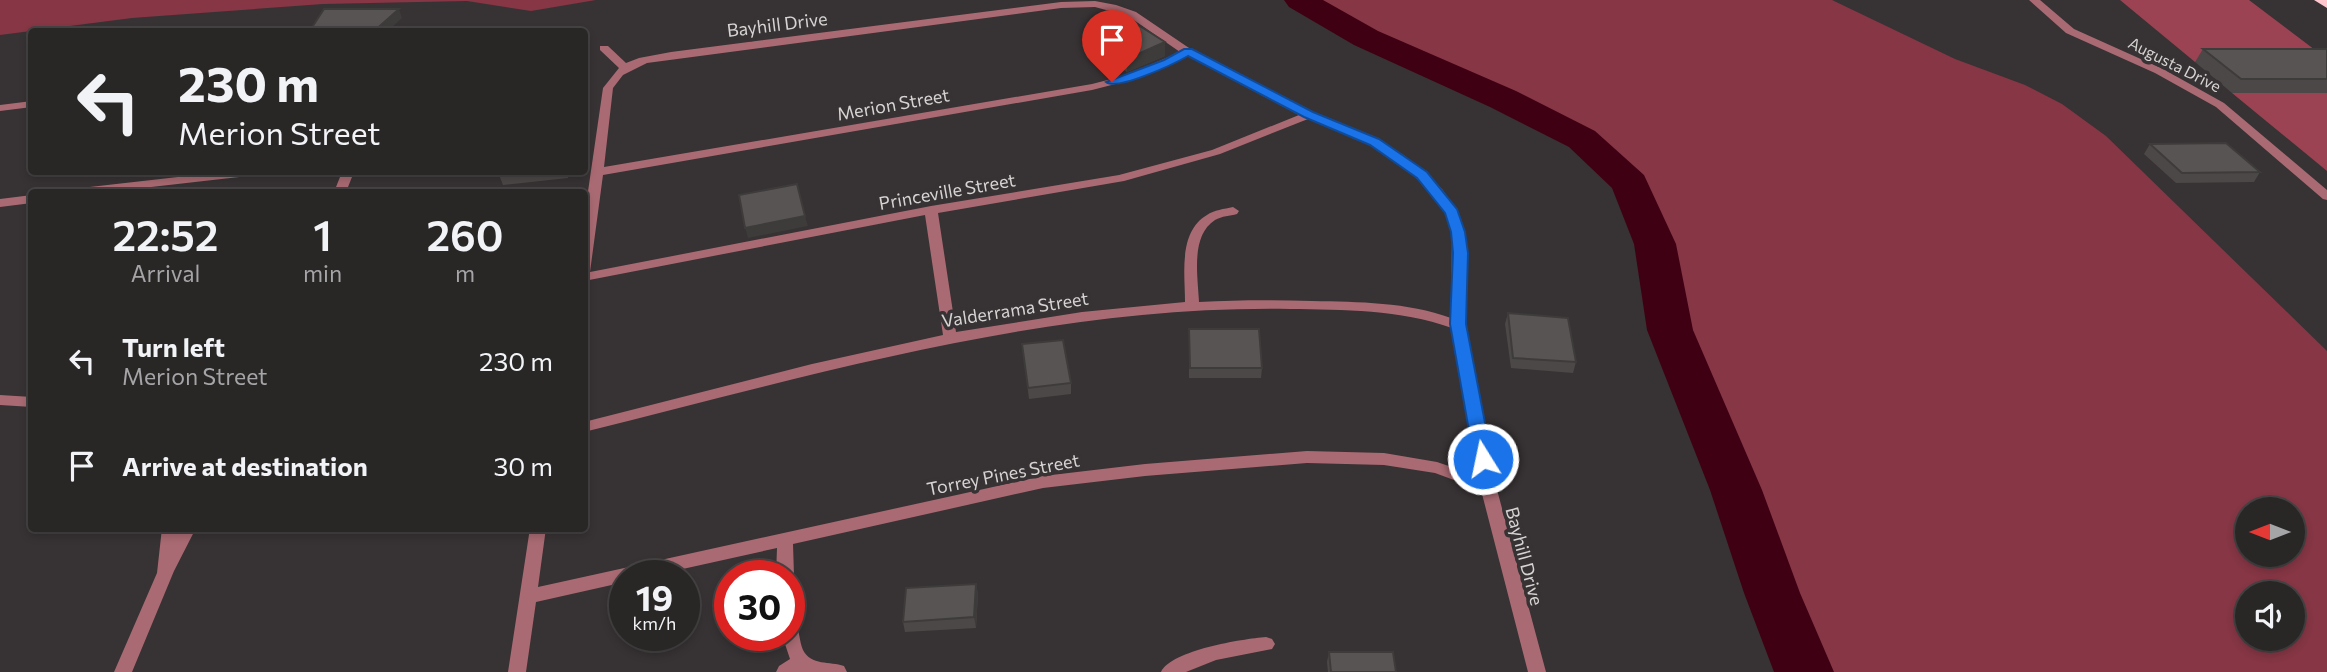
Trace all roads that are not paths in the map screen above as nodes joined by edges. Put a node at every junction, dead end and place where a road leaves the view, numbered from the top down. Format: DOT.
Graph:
graph roads {
  1 [pos="2034,0"];
  2 [pos="2321,0"];
  3 [pos="2327,4"];
  4 [pos="604,48"];
  5 [pos="1188,52"];
  6 [pos="624,67"];
  7 [pos="28,104"];
  8 [pos="0,108"];
  9 [pos="1308,115"];
  10 [pos="598,172"];
  11 [pos="222,175"];
  12 [pos="106,189"];
  13 [pos="2327,196"];
  14 [pos="28,200"];
  15 [pos="0,203"];
  16 [pos="931,210"];
  17 [pos="1233,211"];
  18 [pos="588,243"];
  19 [pos="588,276"];
  20 [pos="1192,305"];
  21 [pos="1458,324"];
  22 [pos="950,337"];
  23 [pos="0,400"];
  24 [pos="28,402"];
  25 [pos="588,426"];
  26 [pos="1488,486"];
  27 [pos="170,532"];
  28 [pos="186,532"];
  29 [pos="538,532"];
  30 [pos="785,538"];
  31 [pos="785,560"];
  32 [pos="165,573"];
  33 [pos="530,596"];
  34 [pos="1266,643"];
  35 [pos="792,667"];
  36 [pos="123,672"];
  37 [pos="517,672"];
  38 [pos="838,672"];
  39 [pos="1170,672"];
  40 [pos="1537,672"];
  1 -- 13 [label="street, Augusta Drive"];
  2 -- 3 [label="highway"];
  4 -- 6 [label="street"];
  5 -- 6 [label="street, Bayhill Drive"];
  5 -- 9 [label="street, Bayhill Drive"];
  5 -- 10 [label="street, Merion Street"];
  6 -- 10 [label="street"];
  7 -- 8 [label="street"];
  9 -- 16 [label="street, Princeville Street"];
  9 -- 21 [label="street, Bayhill Drive"];
  10 -- 18 [label="street"];
  11 -- 12 [label="street"];
  14 -- 15 [label="street"];
  16 -- 19 [label="street, Princeville Street"];
  16 -- 22 [label="street"];
  17 -- 20 [label="street"];
  20 -- 21 [label="street, Valderrama Street"];
  20 -- 22 [label="street, Valderrama Street"];
  21 -- 26 [label="street, Bayhill Drive"];
  22 -- 25 [label="street, Valderrama Street"];
  23 -- 24 [label="street"];
  26 -- 30 [label="street, Torrey Pines Street"];
  26 -- 40 [label="street, Bayhill Drive"];
  27 -- 32 [label="street"];
  28 -- 32 [label="street"];
  29 -- 33 [label="street"];
  30 -- 31 [label="street"];
  30 -- 33 [label="street, Torrey Pines Street"];
  32 -- 36 [label="street"];
  33 -- 37 [label="street"];
  34 -- 39 [label="street"];
  35 -- 38 [label="street"];
}
